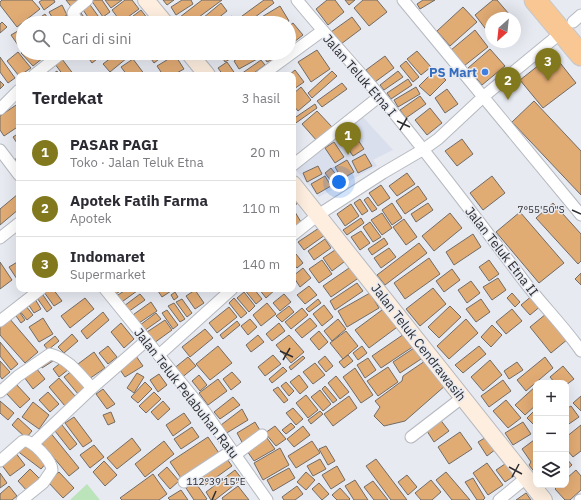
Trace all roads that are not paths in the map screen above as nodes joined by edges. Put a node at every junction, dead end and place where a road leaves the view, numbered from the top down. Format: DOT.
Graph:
graph roads {
  1 [pos="87,0"];
  2 [pos="146,0"];
  3 [pos="297,0"];
  4 [pos="403,0"];
  5 [pos="535,0"];
  6 [pos="554,0"];
  7 [pos="74,16"];
  8 [pos="159,16"];
  9 [pos="574,26"];
  10 [pos="322,31"];
  11 [pos="296,50"];
  12 [pos="581,55"];
  13 [pos="53,60"];
  14 [pos="195,60"];
  15 [pos="282,60"];
  16 [pos="38,72"];
  17 [pos="205,72"];
  18 [pos="266,72"];
  19 [pos="16,93"];
  20 [pos="380,96"];
  21 [pos="483,98"];
  22 [pos="0,109"];
  23 [pos="0,150"];
  24 [pos="424,150"];
  25 [pos="296,163"];
  26 [pos="16,171"];
  27 [pos="296,188"];
  28 [pos="581,214"];
  29 [pos="318,215"];
  30 [pos="16,225"];
  31 [pos="296,233"];
  32 [pos="0,238"];
  33 [pos="37,292"];
  34 [pos="107,292"];
  35 [pos="229,292"];
  36 [pos="0,321"];
  37 [pos="147,340"];
  38 [pos="581,351"];
  39 [pos="159,355"];
  40 [pos="92,388"];
  41 [pos="0,392"];
  42 [pos="463,397"];
  43 [pos="262,435"];
  44 [pos="411,437"];
  45 [pos="33,444"];
  46 [pos="233,453"];
  47 [pos="0,461"];
  48 [pos="526,478"];
  49 [pos="184,482"];
  50 [pos="265,499"];
  51 [pos="22,500"];
  52 [pos="499,500"];
  53 [pos="544,500"];
  1 -- 7 [label="street"];
  2 -- 8 [label="street"];
  3 -- 10 [label="street, Jalan Teluk Etna I"];
  4 -- 21 [label="street"];
  5 -- 9 [label="highway"];
  6 -- 9 [label="highway"];
  9 -- 12 [label="highway"];
  9 -- 21 [label="street"];
  10 -- 11 [label="street"];
  10 -- 20 [label="street, Jalan Teluk Etna I"];
  13 -- 16 [label="street"];
  14 -- 17 [label="street"];
  15 -- 18 [label="street"];
  19 -- 22 [label="street"];
  20 -- 24 [label="street, Jalan Teluk Etna I"];
  20 -- 25 [label="street"];
  21 -- 24 [label="street"];
  21 -- 28 [label="street"];
  23 -- 26 [label="street"];
  24 -- 29 [label="street"];
  24 -- 38 [label="street, Jalan Teluk Etna II"];
  27 -- 29 [label="street, Jalan Teluk Cendrawasih"];
  29 -- 31 [label="street"];
  29 -- 42 [label="street, Jalan Teluk Cendrawasih"];
  30 -- 32 [label="street"];
  33 -- 36 [label="street"];
  34 -- 37 [label="street, Jalan Teluk Pelabuhan Ratu"];
  35 -- 39 [label="street"];
  37 -- 39 [label="street, Jalan Teluk Pelabuhan Ratu"];
  37 -- 40 [label="street"];
  39 -- 46 [label="street, Jalan Teluk Pelabuhan Ratu"];
  40 -- 41 [label="street"];
  40 -- 45 [label="street"];
  42 -- 44 [label="street"];
  42 -- 48 [label="street, Jalan Teluk Cendrawasih"];
  43 -- 46 [label="street"];
  45 -- 47 [label="street"];
  45 -- 51 [label="street"];
  46 -- 49 [label="street"];
  46 -- 50 [label="street, Jalan Teluk Pelabuhan Ratu"];
  48 -- 52 [label="street"];
  48 -- 53 [label="street, Jalan Teluk Cendrawasih"];
}
